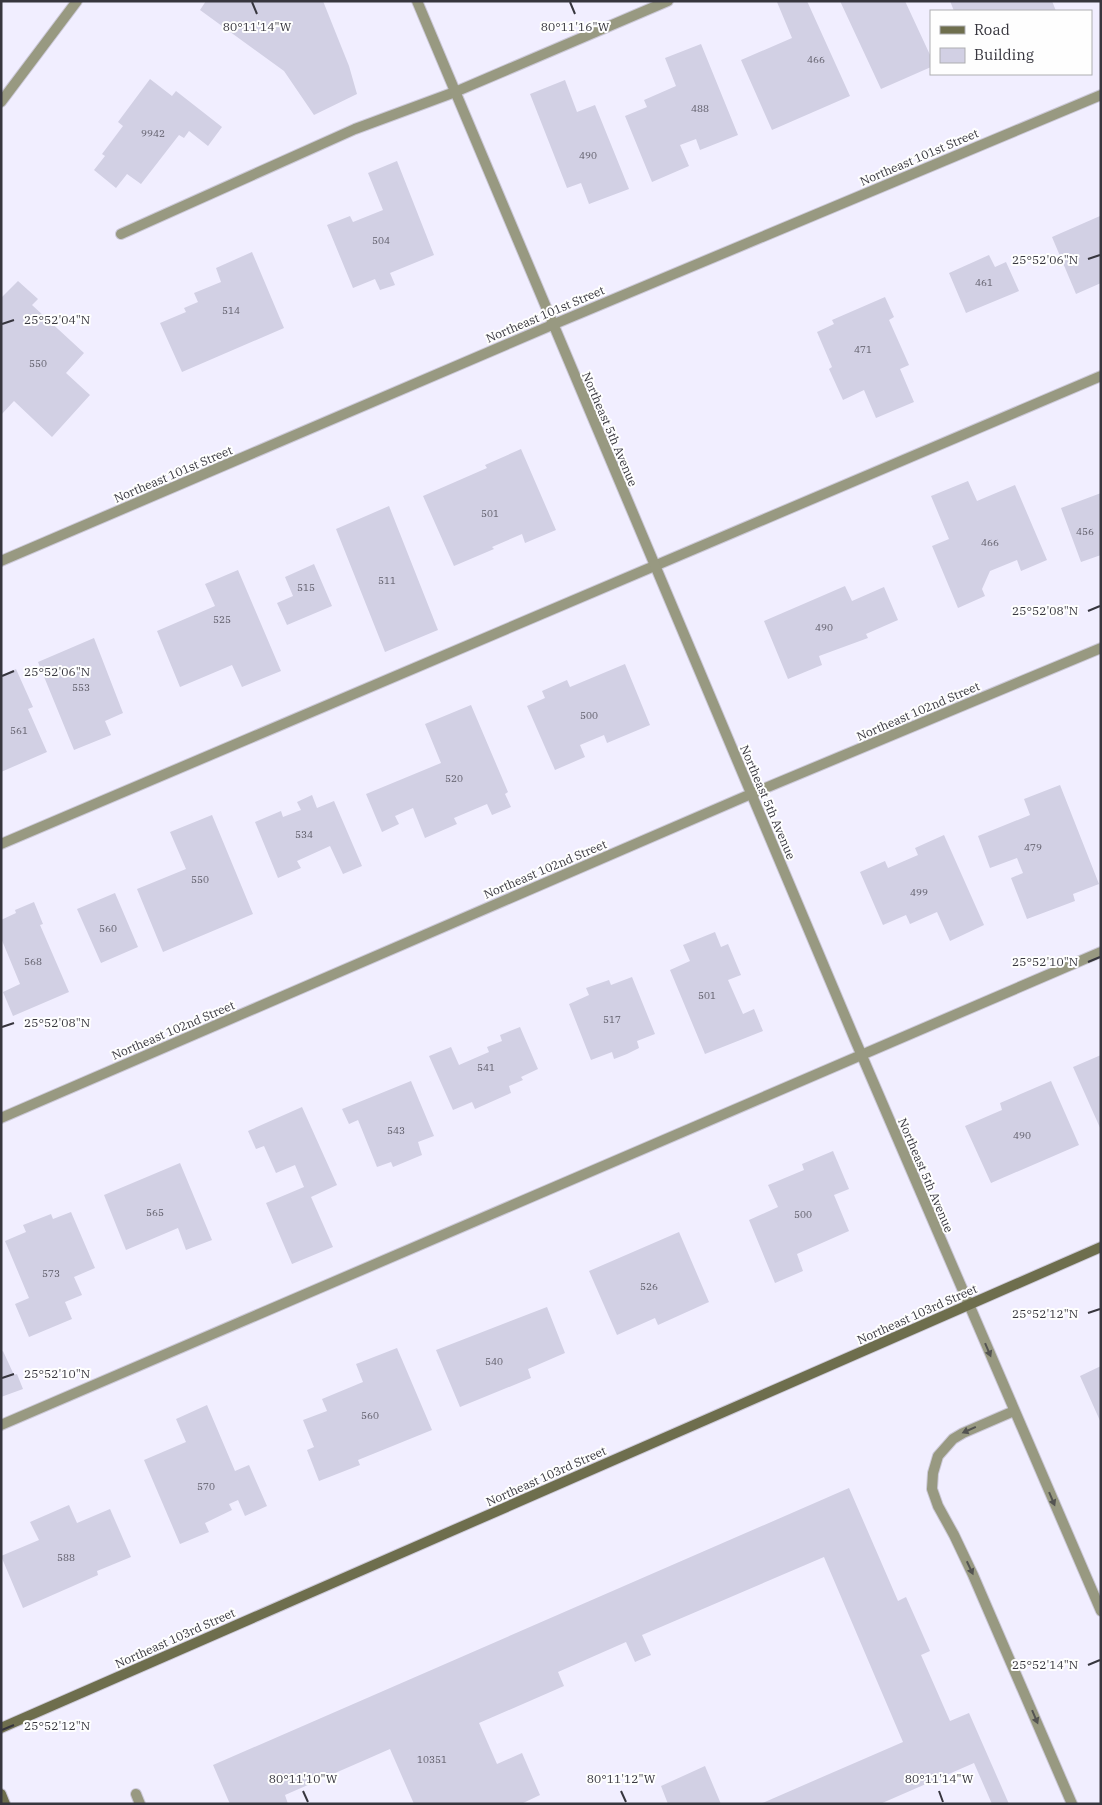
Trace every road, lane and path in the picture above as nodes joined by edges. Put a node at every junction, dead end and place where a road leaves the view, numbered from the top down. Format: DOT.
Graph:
graph roads {
  1 [pos="76,1"];
  2 [pos="417,1"];
  3 [pos="668,1"];
  4 [pos="455,92"];
  5 [pos="1101,94"];
  6 [pos="1,102"];
  7 [pos="121,234"];
  8 [pos="552,325"];
  9 [pos="1101,376"];
  10 [pos="1,561"];
  11 [pos="654,566"];
  12 [pos="1101,648"];
  13 [pos="751,794"];
  14 [pos="1,844"];
  15 [pos="1101,952"];
  16 [pos="862,1055"];
  17 [pos="1,1118"];
  18 [pos="1101,1247"];
  19 [pos="968,1305"];
  20 [pos="1014,1411"];
  21 [pos="1,1425"];
  22 [pos="1101,1611"];
  23 [pos="1,1728"];
  24 [pos="1,1794"];
  25 [pos="5,1804"];
  26 [pos="1072,1804"];
  1 -- 6 [label="street"];
  2 -- 4 [label="street, Northeast 5th Avenue"];
  3 -- 4 [label="street"];
  4 -- 7 [label="street"];
  4 -- 8 [label="street, Northeast 5th Avenue"];
  5 -- 8 [label="street, Northeast 101st Street"];
  8 -- 10 [label="street, Northeast 101st Street"];
  8 -- 11 [label="street, Northeast 5th Avenue"];
  9 -- 11 [label="street"];
  11 -- 13 [label="street, Northeast 5th Avenue"];
  11 -- 14 [label="street"];
  12 -- 13 [label="street, Northeast 102nd Street"];
  13 -- 16 [label="street, Northeast 5th Avenue"];
  13 -- 17 [label="street, Northeast 102nd Street"];
  15 -- 16 [label="street"];
  16 -- 19 [label="street, Northeast 5th Avenue"];
  16 -- 21 [label="street"];
  18 -- 19 [label="main road, Northeast 103rd Street"];
  19 -- 20 [label="street, Northeast 5th Avenue, one-way"];
  19 -- 23 [label="main road, Northeast 103rd Street"];
  20 -- 22 [label="street, Northeast 5th Avenue, one-way"];
  20 -- 26 [label="street, one-way"];
  24 -- 25 [label="main road"];
}
